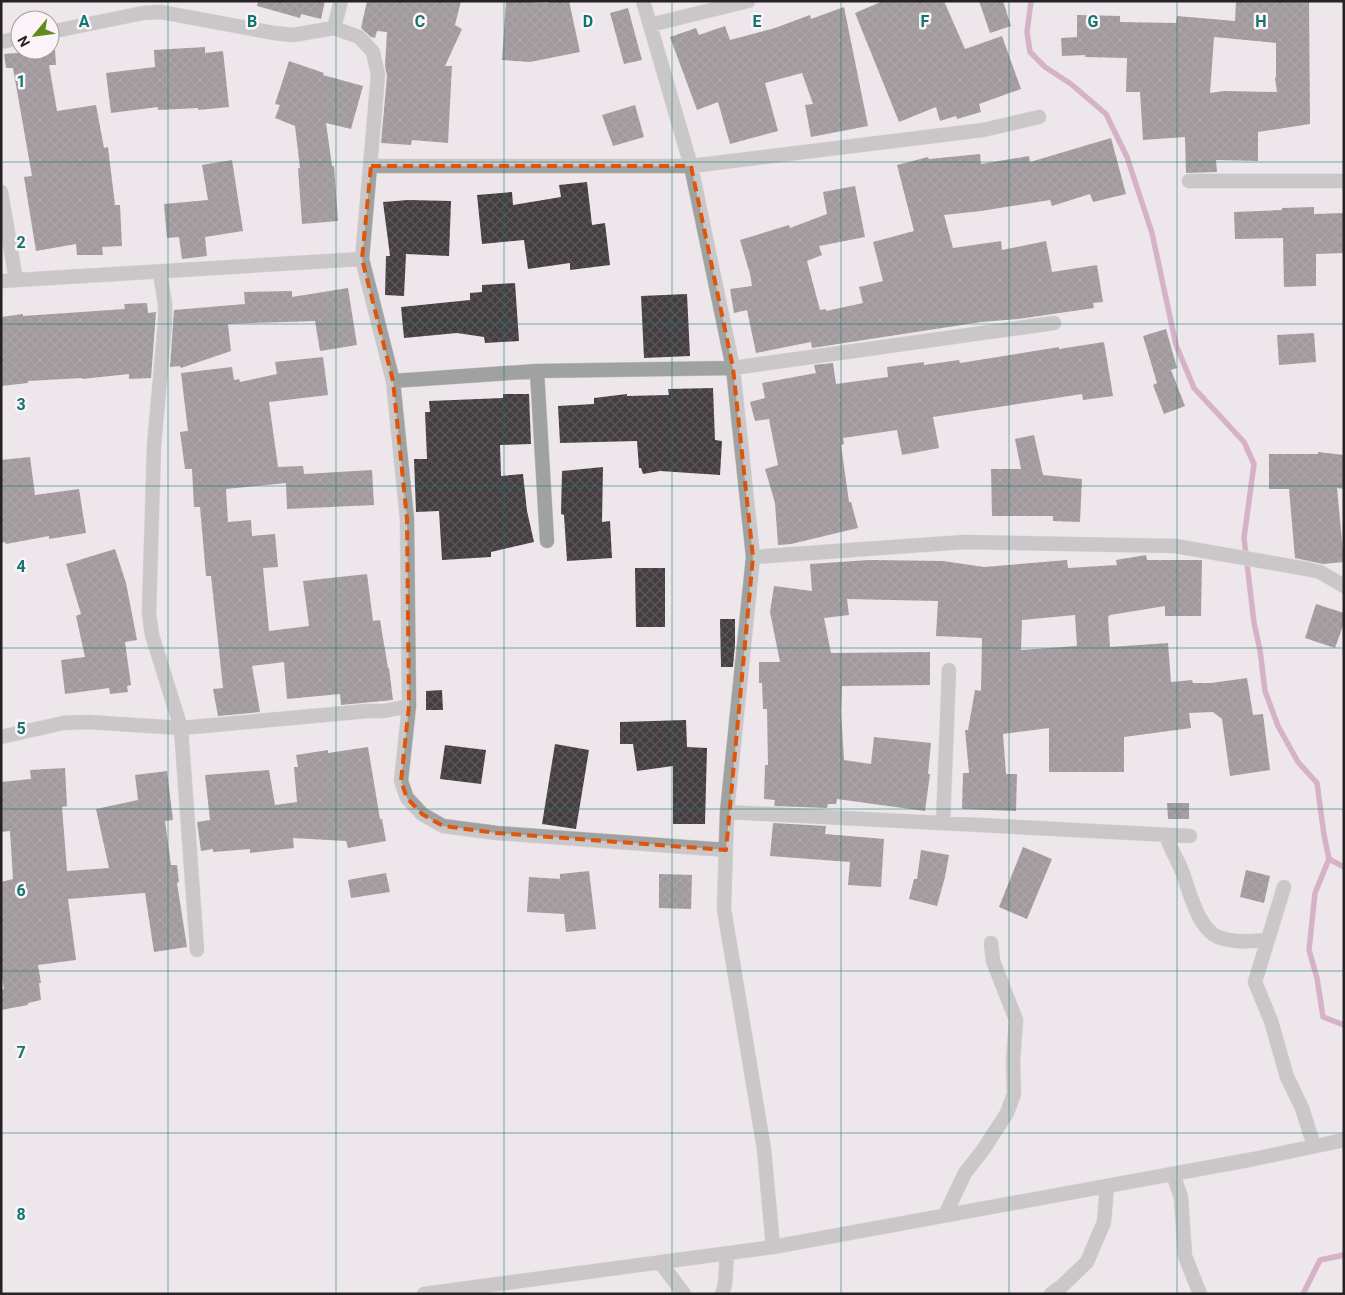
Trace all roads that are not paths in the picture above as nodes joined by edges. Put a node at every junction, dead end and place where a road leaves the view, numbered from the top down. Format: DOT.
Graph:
graph roads {
  1 [pos="341,1"];
  2 [pos="643,1"];
  3 [pos="748,1"];
  4 [pos="163,6"];
  5 [pos="650,24"];
  6 [pos="334,28"];
  7 [pos="60,30"];
  8 [pos="1039,117"];
  9 [pos="371,166"];
  10 [pos="691,166"];
  11 [pos="1189,181"];
  12 [pos="1344,181"];
  13 [pos="1,192"];
  14 [pos="362,259"];
  15 [pos="160,273"];
  16 [pos="16,280"];
  17 [pos="1,282"];
  18 [pos="1054,323"];
  19 [pos="733,368"];
  20 [pos="537,371"];
  21 [pos="393,381"];
  22 [pos="547,541"];
  23 [pos="753,557"];
  24 [pos="1344,586"];
  25 [pos="948,670"];
  26 [pos="409,706"];
  27 [pos="182,728"];
  28 [pos="1,737"];
  29 [pos="727,812"];
  30 [pos="943,824"];
  31 [pos="1166,835"];
  32 [pos="1190,836"];
  33 [pos="726,850"];
  34 [pos="1284,887"];
  35 [pos="1268,940"];
  36 [pos="991,943"];
  37 [pos="197,950"];
  38 [pos="1344,1140"];
  39 [pos="1314,1146"];
  40 [pos="1173,1174"];
  41 [pos="1107,1186"];
  42 [pos="945,1215"];
  43 [pos="773,1247"];
  44 [pos="727,1253"];
  45 [pos="660,1262"];
  46 [pos="457,1292"];
  47 [pos="424,1294"];
  48 [pos="684,1294"];
  49 [pos="722,1294"];
  50 [pos="1051,1294"];
  51 [pos="1200,1294"];
  1 -- 6 [label="street"];
  2 -- 5 [label="street"];
  3 -- 5 [label="street"];
  4 -- 6 [label="street"];
  4 -- 7 [label="street"];
  5 -- 10 [label="street"];
  6 -- 9 [label="street"];
  8 -- 10 [label="street"];
  9 -- 10 [label="street"];
  9 -- 14 [label="street"];
  10 -- 19 [label="street"];
  11 -- 12 [label="street"];
  13 -- 16 [label="street"];
  14 -- 15 [label="street"];
  14 -- 21 [label="street"];
  15 -- 16 [label="street"];
  15 -- 27 [label="street"];
  16 -- 17 [label="street"];
  18 -- 19 [label="street"];
  19 -- 20 [label="street"];
  19 -- 23 [label="street"];
  20 -- 21 [label="street"];
  20 -- 22 [label="street"];
  21 -- 26 [label="street"];
  23 -- 24 [label="street"];
  23 -- 29 [label="street"];
  25 -- 30 [label="street"];
  26 -- 27 [label="street"];
  26 -- 33 [label="street"];
  27 -- 28 [label="street"];
  27 -- 37 [label="street"];
  29 -- 30 [label="street"];
  29 -- 33 [label="street"];
  30 -- 31 [label="street"];
  31 -- 32 [label="street"];
  31 -- 35 [label="street"];
  33 -- 43 [label="street"];
  34 -- 35 [label="street"];
  35 -- 39 [label="street"];
  36 -- 42 [label="street"];
  38 -- 39 [label="street"];
  39 -- 40 [label="street"];
  40 -- 41 [label="street"];
  40 -- 51 [label="street"];
  41 -- 42 [label="street"];
  41 -- 50 [label="street"];
  42 -- 43 [label="street"];
  43 -- 44 [label="street"];
  44 -- 45 [label="street"];
  44 -- 49 [label="street"];
  45 -- 46 [label="street"];
  45 -- 48 [label="street"];
  46 -- 47 [label="street"];
}
